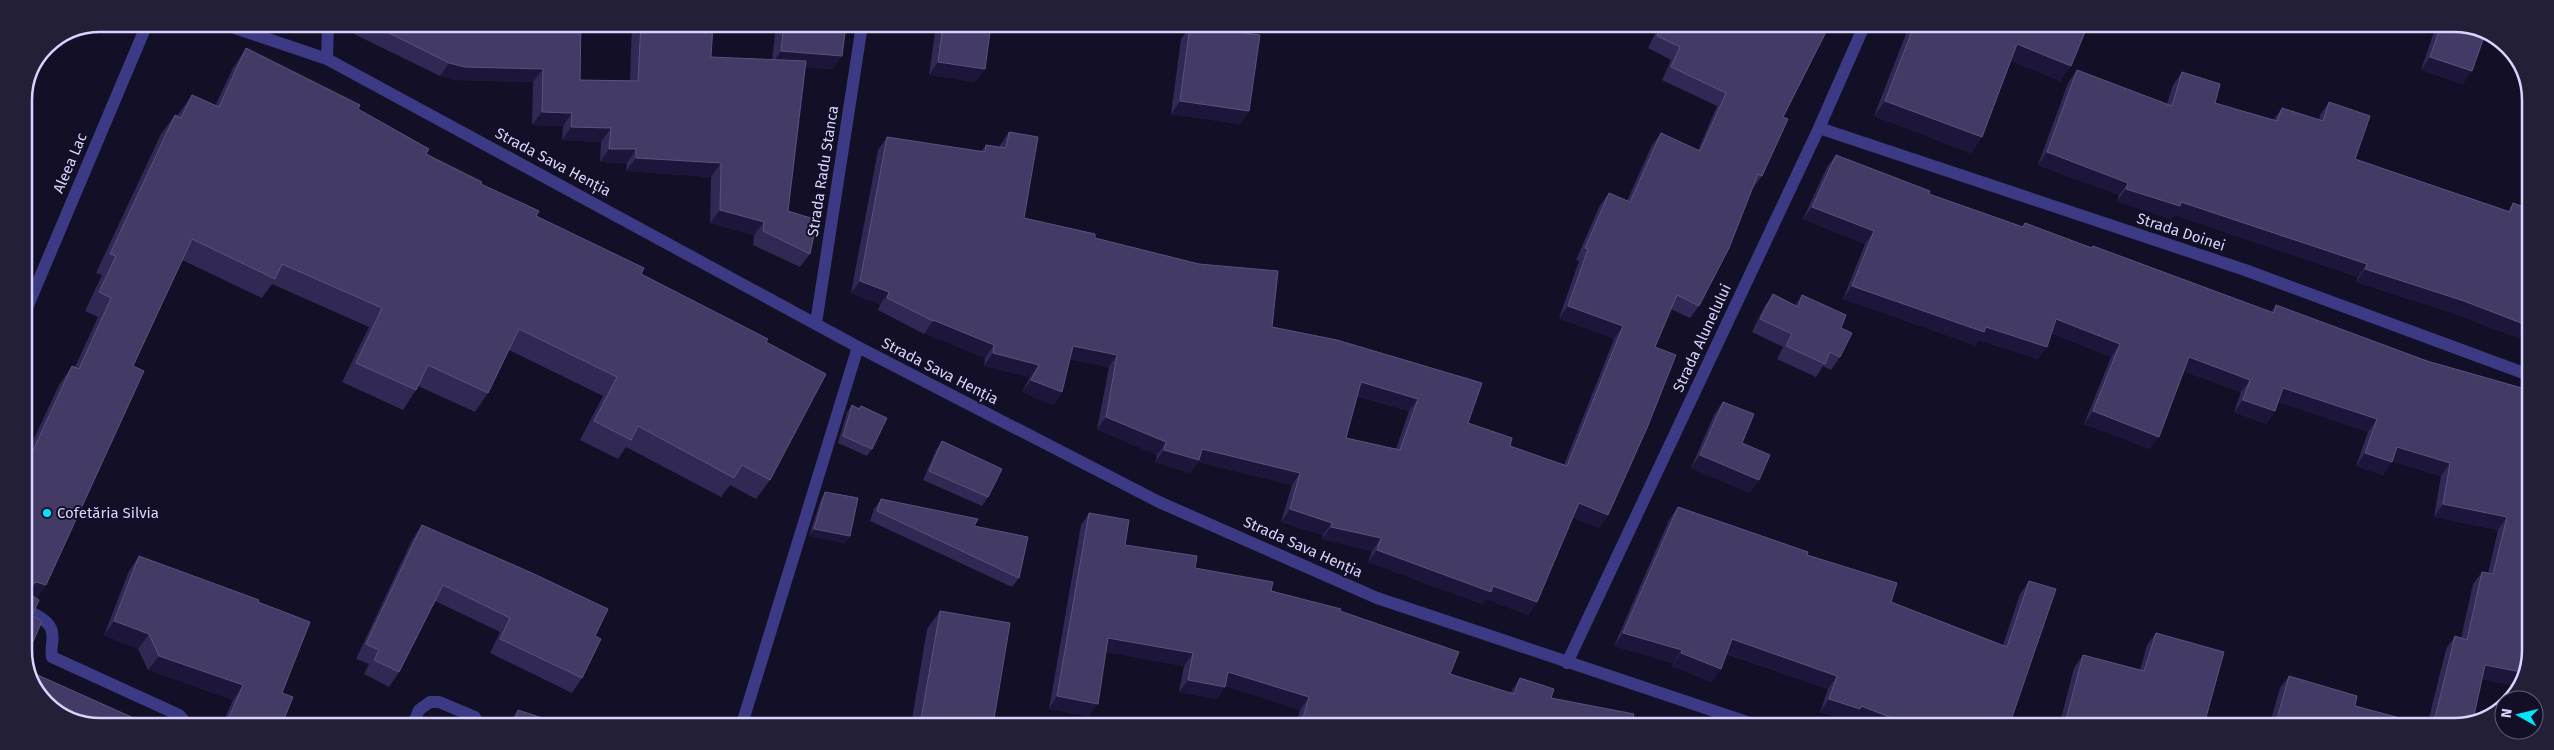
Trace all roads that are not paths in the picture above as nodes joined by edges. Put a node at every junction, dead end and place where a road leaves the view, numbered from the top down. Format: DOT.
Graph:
graph roads {
  1 [pos="143,33"];
  2 [pos="251,33"];
  3 [pos="328,33"];
  4 [pos="861,33"];
  5 [pos="1861,33"];
  6 [pos="328,59"];
  7 [pos="1819,128"];
  8 [pos="33,294"];
  9 [pos="816,323"];
  10 [pos="858,347"];
  11 [pos="2522,373"];
  12 [pos="33,614"];
  13 [pos="1567,663"];
  14 [pos="475,717"];
  15 [pos="182,718"];
  16 [pos="416,718"];
  17 [pos="744,718"];
  18 [pos="1732,718"];
  1 -- 8 [label="street, Aleea Lac"];
  2 -- 6 [label="street, Strada Sava Henția"];
  3 -- 6 [label="street"];
  4 -- 9 [label="street, Strada Radu Stanca"];
  5 -- 7 [label="street, Strada Alunelului"];
  6 -- 9 [label="street, Strada Sava Henția"];
  7 -- 11 [label="street, Strada Doinei"];
  7 -- 13 [label="street, Strada Alunelului"];
  9 -- 10 [label="street, Strada Sava Henția"];
  10 -- 13 [label="street, Strada Sava Henția"];
  10 -- 17 [label="street, Strada Sava Henția"];
  12 -- 15 [label="street"];
  13 -- 18 [label="street, Strada Sava Henția"];
  14 -- 16 [label="street"];
}
